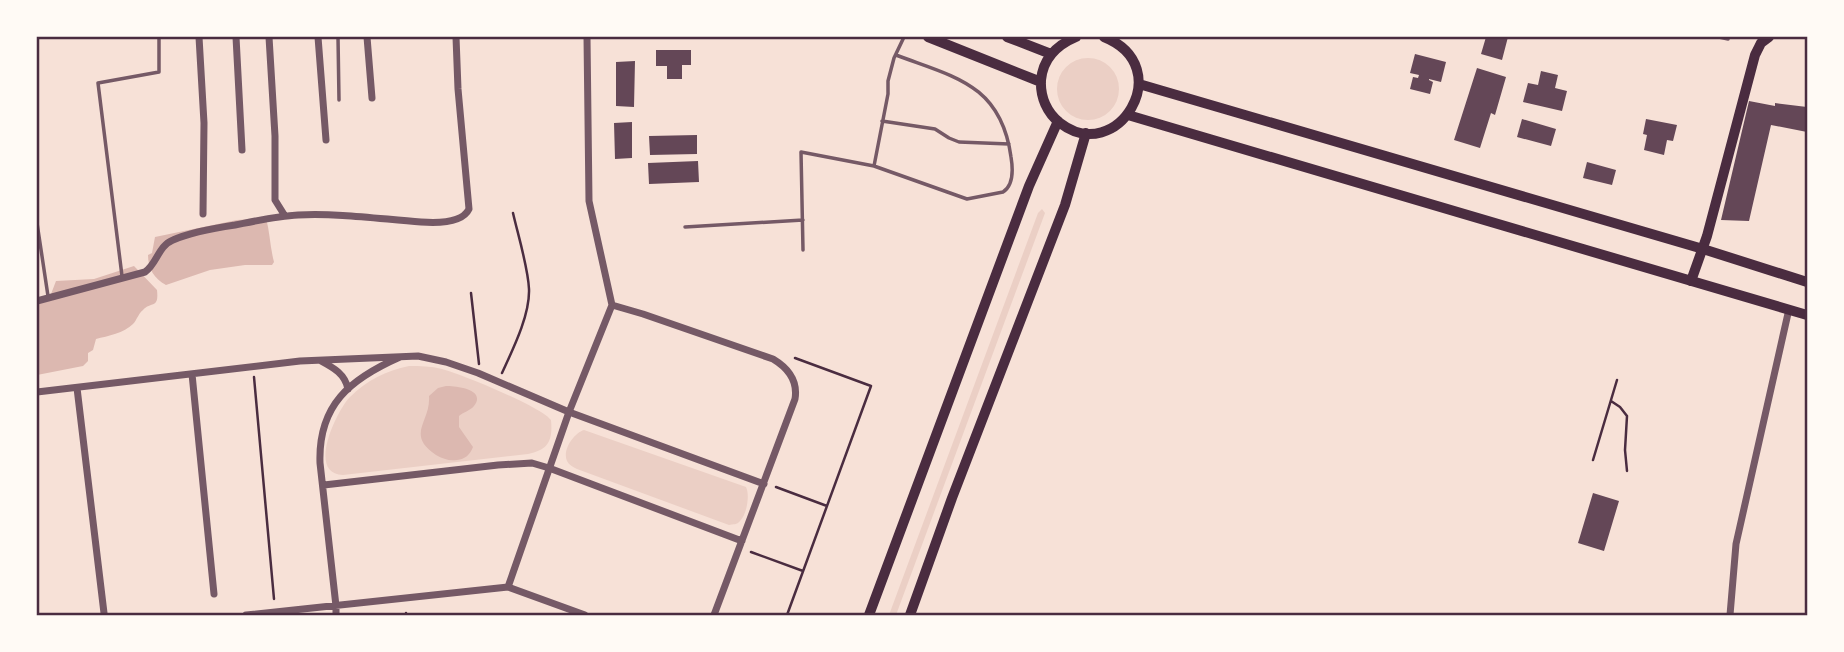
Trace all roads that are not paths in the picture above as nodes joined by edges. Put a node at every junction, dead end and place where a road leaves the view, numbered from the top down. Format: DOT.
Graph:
graph roads {
  1 [pos="159,37"];
  2 [pos="199,37"];
  3 [pos="236,37"];
  4 [pos="269,37"];
  5 [pos="318,37"];
  6 [pos="338,37"];
  7 [pos="368,37"];
  8 [pos="456,37"];
  9 [pos="587,37"];
  10 [pos="904,37"];
  11 [pos="928,37"];
  12 [pos="1007,37"];
  13 [pos="1076,37"];
  14 [pos="1104,37"];
  15 [pos="1719,37"];
  16 [pos="1728,37"];
  17 [pos="1769,37"];
  18 [pos="1051,54"];
  19 [pos="895,55"];
  20 [pos="1041,82"];
  21 [pos="1139,83"];
  22 [pos="372,98"];
  23 [pos="339,100"];
  24 [pos="1128,115"];
  25 [pos="882,121"];
  26 [pos="1058,121"];
  27 [pos="1086,133"];
  28 [pos="326,140"];
  29 [pos="1009,144"];
  30 [pos="242,150"];
  31 [pos="874,166"];
  32 [pos="203,214"];
  33 [pos="285,216"];
  34 [pos="803,220"];
  35 [pos="37,223"];
  36 [pos="685,227"];
  37 [pos="1703,249"];
  38 [pos="803,250"];
  39 [pos="122,279"];
  40 [pos="1691,281"];
  41 [pos="1807,282"];
  42 [pos="48,298"];
  43 [pos="37,301"];
  44 [pos="612,306"];
  45 [pos="1789,309"];
  46 [pos="1807,315"];
  47 [pos="405,355"];
  48 [pos="318,360"];
  49 [pos="192,374"];
  50 [pos="77,387"];
  51 [pos="348,389"];
  52 [pos="37,392"];
  53 [pos="569,412"];
  54 [pos="549,468"];
  55 [pos="764,484"];
  56 [pos="324,485"];
  57 [pos="742,541"];
  58 [pos="508,587"];
  59 [pos="214,594"];
  60 [pos="336,606"];
  61 [pos="104,613"];
  62 [pos="246,615"];
  63 [pos="336,615"];
  64 [pos="585,615"];
  65 [pos="714,615"];
  66 [pos="869,615"];
  67 [pos="910,615"];
  68 [pos="1730,615"];
  1 -- 39 [label="lane"];
  2 -- 32 [label="street"];
  3 -- 30 [label="street"];
  4 -- 33 [label="street"];
  5 -- 28 [label="street"];
  6 -- 23 [label="lane"];
  7 -- 22 [label="street"];
  8 -- 33 [label="street"];
  9 -- 44 [label="street"];
  10 -- 19 [label="lane"];
  11 -- 20 [label="main road"];
  12 -- 18 [label="main road"];
  13 -- 18 [label="main road"];
  14 -- 21 [label="main road"];
  15 -- 16 [label="lane"];
  17 -- 37 [label="main road"];
  18 -- 20 [label="main road"];
  19 -- 25 [label="lane"];
  19 -- 29 [label="lane"];
  20 -- 26 [label="main road"];
  21 -- 24 [label="main road"];
  21 -- 37 [label="main road"];
  24 -- 27 [label="main road"];
  24 -- 40 [label="main road"];
  25 -- 29 [label="lane"];
  25 -- 31 [label="lane"];
  26 -- 27 [label="main road"];
  26 -- 66 [label="main road"];
  27 -- 67 [label="main road"];
  29 -- 31 [label="lane"];
  31 -- 34 [label="lane"];
  33 -- 39 [label="street"];
  34 -- 36 [label="lane"];
  34 -- 38 [label="lane"];
  35 -- 42 [label="lane"];
  37 -- 40 [label="main road"];
  37 -- 41 [label="main road"];
  39 -- 42 [label="street"];
  40 -- 45 [label="main road"];
  42 -- 43 [label="street"];
  44 -- 53 [label="street"];
  44 -- 55 [label="street"];
  45 -- 46 [label="main road"];
  45 -- 68 [label="street"];
  47 -- 48 [label="street"];
  47 -- 51 [label="street"];
  47 -- 53 [label="street"];
  48 -- 49 [label="street"];
  48 -- 51 [label="street"];
  49 -- 50 [label="street"];
  49 -- 59 [label="street"];
  50 -- 52 [label="street"];
  50 -- 61 [label="street"];
  51 -- 56 [label="street"];
  53 -- 54 [label="street"];
  53 -- 55 [label="street"];
  54 -- 56 [label="street"];
  54 -- 57 [label="street"];
  54 -- 58 [label="street"];
  55 -- 57 [label="street"];
  56 -- 60 [label="street"];
  57 -- 65 [label="street"];
  58 -- 60 [label="street"];
  58 -- 64 [label="street"];
  60 -- 62 [label="street"];
  60 -- 63 [label="street"];
}
